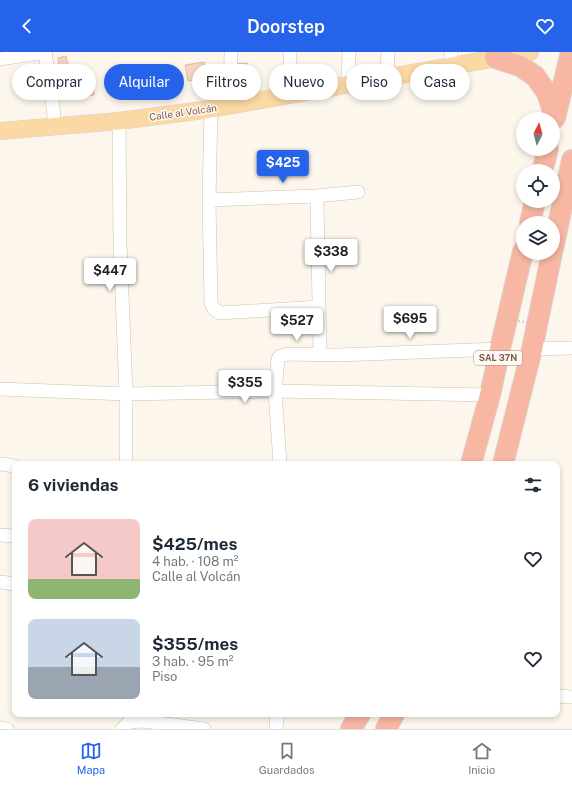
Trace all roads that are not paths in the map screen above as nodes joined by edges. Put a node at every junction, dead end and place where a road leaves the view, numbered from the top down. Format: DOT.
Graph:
graph roads {
  1 [pos="45,52"];
  2 [pos="230,52"];
  3 [pos="290,52"];
  4 [pos="349,52"];
  5 [pos="388,52"];
  6 [pos="530,52"];
  7 [pos="571,52"];
  8 [pos="501,55"];
  9 [pos="0,58"];
  10 [pos="451,59"];
  11 [pos="290,64"];
  12 [pos="349,64"];
  13 [pos="388,64"];
  14 [pos="402,74"];
  15 [pos="269,99"];
  16 [pos="230,106"];
  17 [pos="211,109"];
  18 [pos="552,112"];
  19 [pos="556,112"];
  20 [pos="119,121"];
  21 [pos="55,126"];
  22 [pos="0,131"];
  23 [pos="572,160"];
  24 [pos="358,192"];
  25 [pos="316,196"];
  26 [pos="209,200"];
  27 [pos="560,216"];
  28 [pos="521,260"];
  29 [pos="551,260"];
  30 [pos="319,307"];
  31 [pos="572,348"];
  32 [pos="500,349"];
  33 [pos="532,349"];
  34 [pos="320,355"];
  35 [pos="0,389"];
  36 [pos="275,391"];
  37 [pos="126,394"];
  38 [pos="490,395"];
  39 [pos="126,461"];
  40 [pos="280,461"];
  41 [pos="472,461"];
  42 [pos="504,461"];
  43 [pos="0,464"];
  44 [pos="12,466"];
  45 [pos="0,535"];
  46 [pos="12,536"];
  47 [pos="560,696"];
  48 [pos="572,697"];
  49 [pos="277,717"];
  50 [pos="358,717"];
  51 [pos="392,717"];
  52 [pos="0,728"];
  53 [pos="7,729"];
  54 [pos="122,729"];
  55 [pos="204,729"];
  56 [pos="276,729"];
  57 [pos="351,729"];
  58 [pos="386,729"];
  1 -- 9 [label="street"];
  1 -- 21 [label="street"];
  2 -- 16 [label="street"];
  3 -- 11 [label="street"];
  4 -- 12 [label="street"];
  5 -- 13 [label="street"];
  6 -- 8 [label="main road, Calle al Volcán"];
  7 -- 19 [label="highway"];
  8 -- 10 [label="main road, Calle al Volcán"];
  8 -- 18 [label="highway"];
  10 -- 14 [label="main road, Calle al Volcán"];
  15 -- 16 [label="main road, Calle al Volcán"];
  16 -- 17 [label="main road, Calle al Volcán"];
  17 -- 20 [label="main road, Calle al Volcán"];
  17 -- 26 [label="street"];
  20 -- 21 [label="main road, Calle al Volcán"];
  20 -- 37 [label="street"];
  21 -- 22 [label="main road, Calle al Volcán"];
  23 -- 27 [label="highway"];
  24 -- 25 [label="street"];
  25 -- 26 [label="street"];
  25 -- 30 [label="street"];
  26 -- 30 [label="street"];
  28 -- 32 [label="highway, SAL 37N"];
  29 -- 33 [label="highway, SAL 37N"];
  30 -- 34 [label="street"];
  31 -- 33 [label="street"];
  32 -- 34 [label="street"];
  32 -- 38 [label="highway, SAL 37N"];
  33 -- 42 [label="highway, SAL 37N"];
  34 -- 36 [label="street"];
  35 -- 37 [label="street"];
  36 -- 37 [label="street"];
  36 -- 38 [label="street"];
  36 -- 40 [label="street"];
  37 -- 39 [label="street"];
  38 -- 41 [label="highway, SAL 37N"];
  43 -- 44 [label="street"];
  45 -- 46 [label="street"];
  47 -- 48 [label="street"];
  49 -- 56 [label="street"];
  50 -- 57 [label="highway"];
  51 -- 58 [label="highway"];
  52 -- 53 [label="street"];
  54 -- 55 [label="street"];
}
